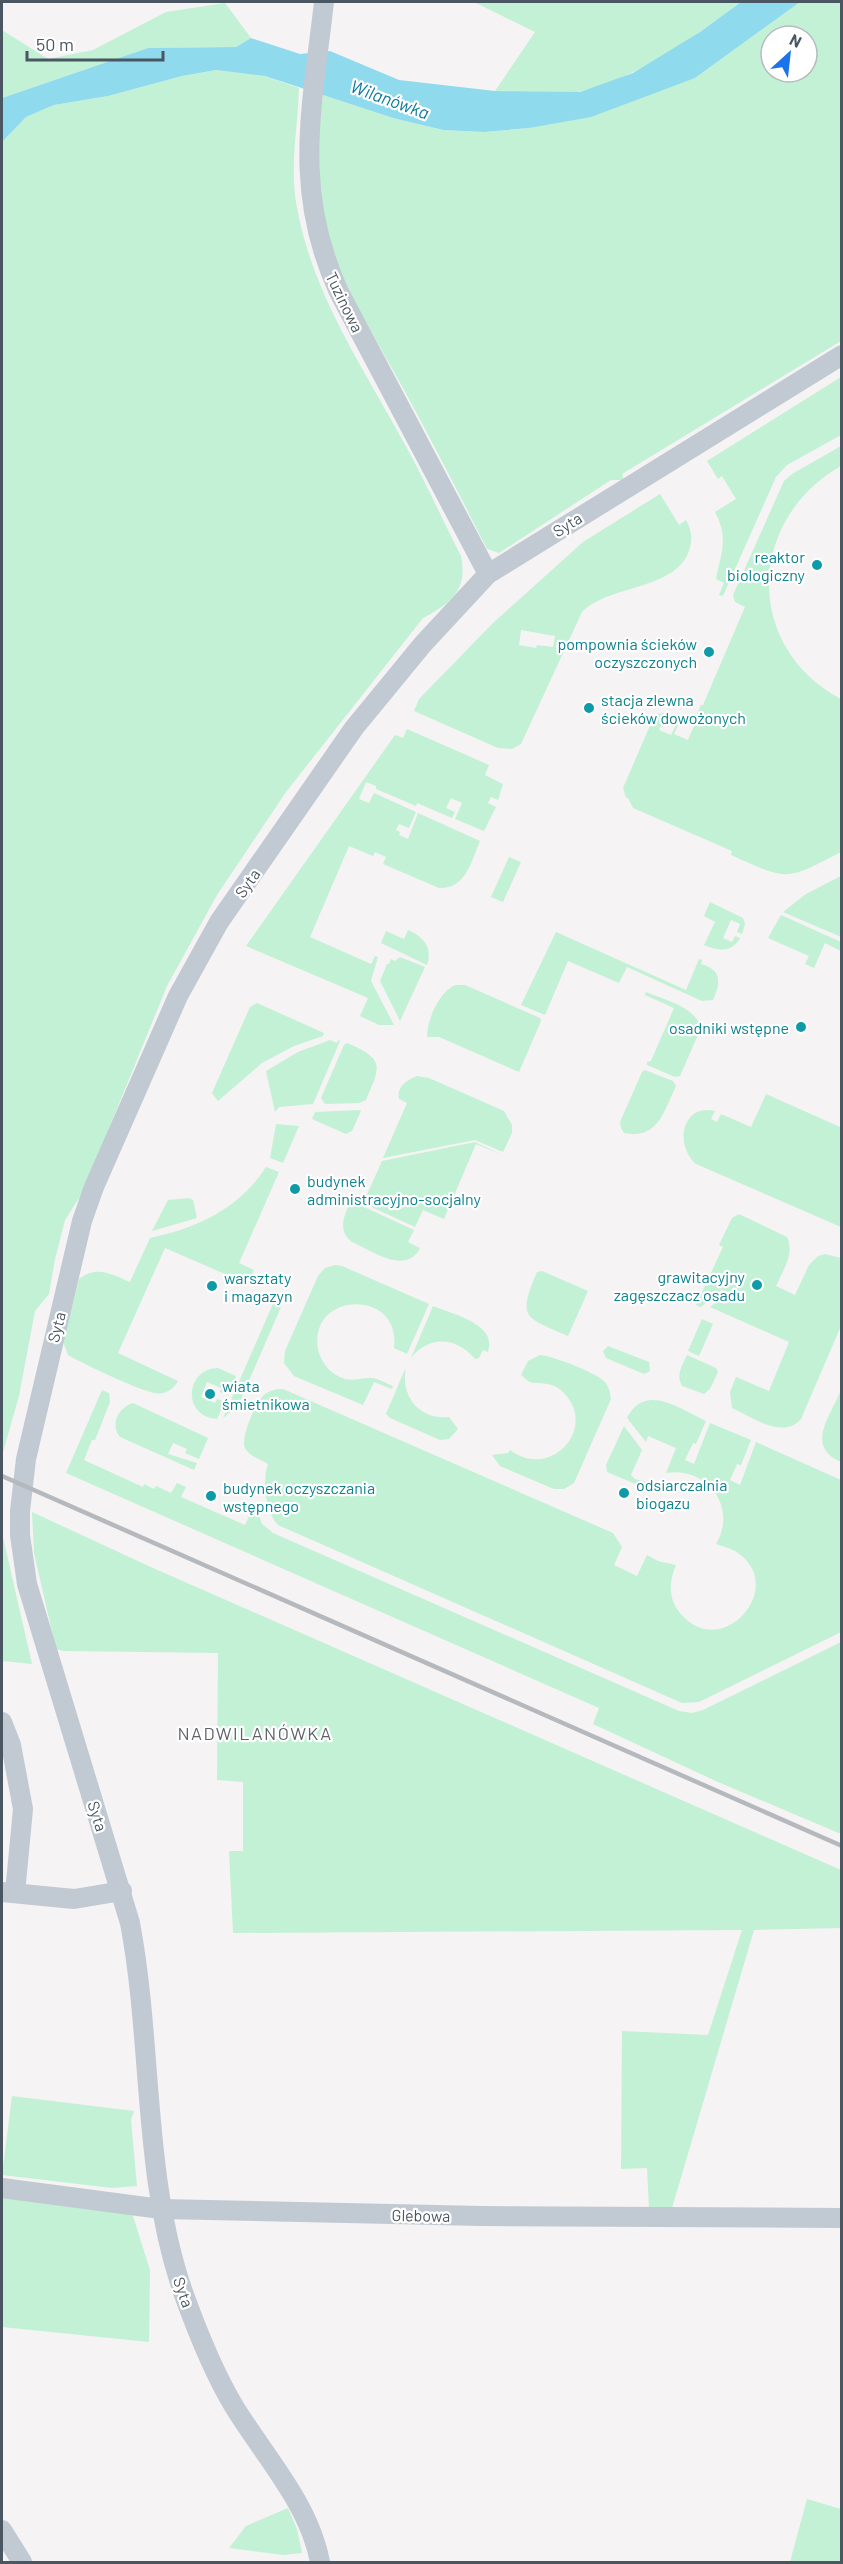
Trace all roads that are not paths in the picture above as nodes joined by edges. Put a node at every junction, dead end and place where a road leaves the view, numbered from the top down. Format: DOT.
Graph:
graph roads {
  1 [pos="324,2"];
  2 [pos="842,355"];
  3 [pos="488,574"];
  4 [pos="2,1722"];
  5 [pos="6,1744"];
  6 [pos="122,1891"];
  7 [pos="8,1893"];
  8 [pos="2,2188"];
  9 [pos="161,2209"];
  10 [pos="842,2218"];
  11 [pos="2,2530"];
  12 [pos="22,2562"];
  13 [pos="320,2562"];
  1 -- 3 [label="street, Tuzinowa"];
  2 -- 3 [label="street, Syta"];
  3 -- 6 [label="street, Syta"];
  4 -- 5 [label="street"];
  5 -- 7 [label="street"];
  6 -- 7 [label="street"];
  6 -- 9 [label="street, Syta"];
  8 -- 9 [label="street, Glebowa"];
  9 -- 10 [label="street, Glebowa"];
  9 -- 13 [label="street, Syta"];
  11 -- 12 [label="street"];
}
